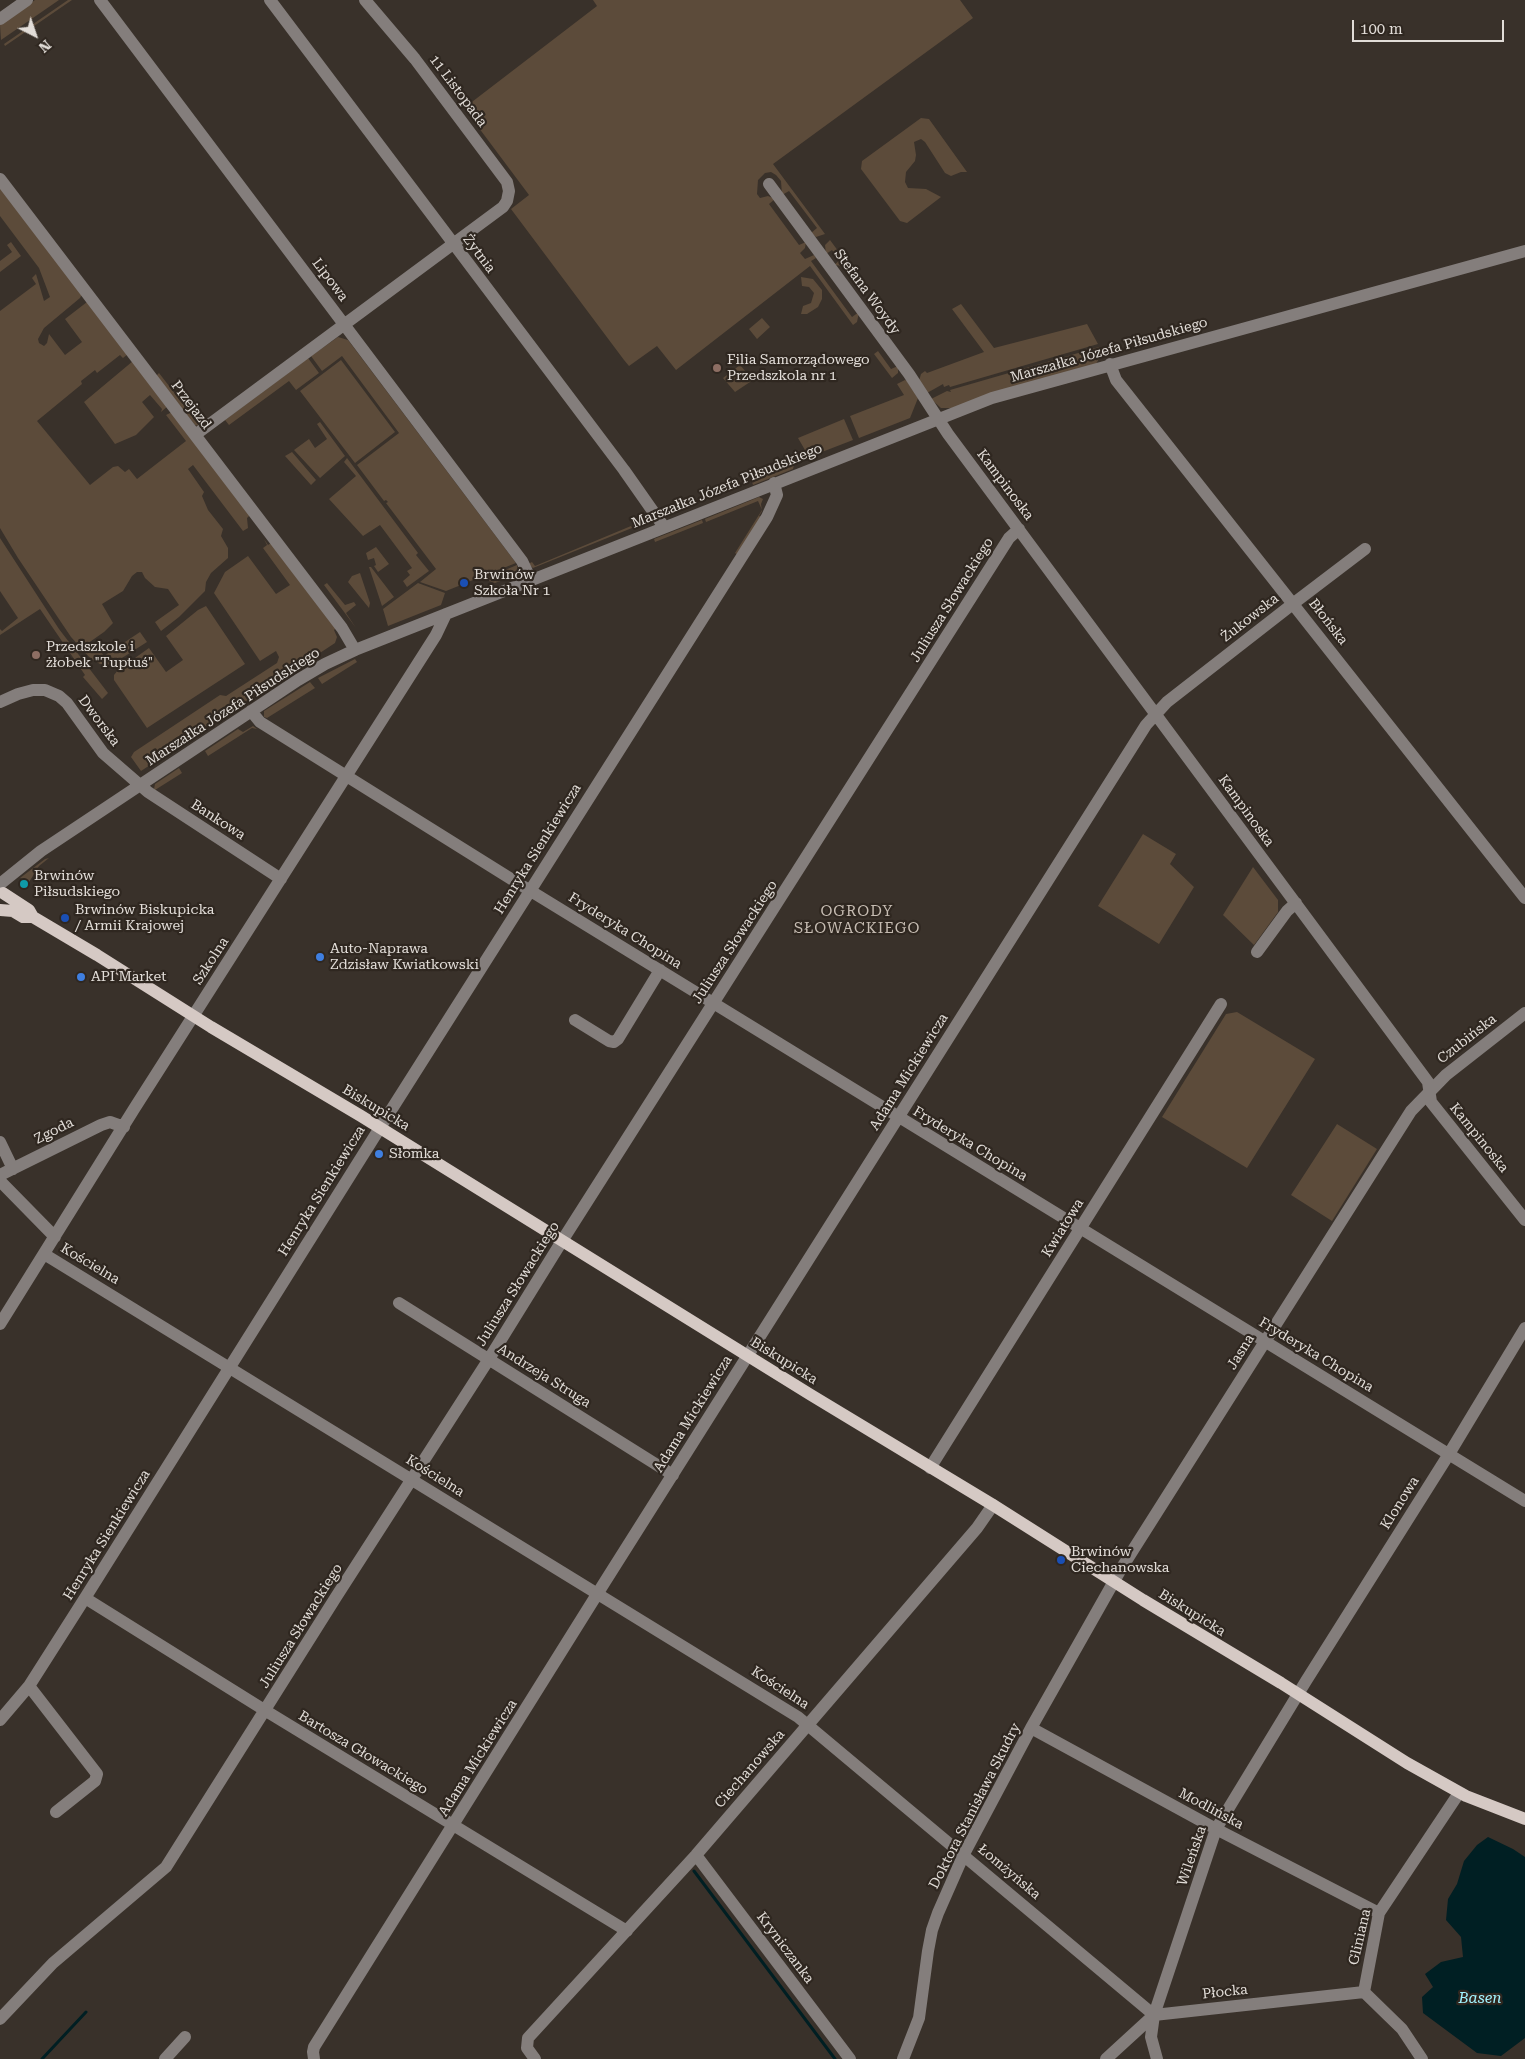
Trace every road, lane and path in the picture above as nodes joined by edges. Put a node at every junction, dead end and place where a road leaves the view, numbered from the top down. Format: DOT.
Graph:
graph roads {
  1 [pos="27,0"];
  2 [pos="100,0"];
  3 [pos="270,0"];
  4 [pos="366,0"];
  5 [pos="0,19"];
  6 [pos="0,179"];
  7 [pos="770,184"];
  8 [pos="453,244"];
  9 [pos="1525,251"];
  10 [pos="344,324"];
  11 [pos="1110,364"];
  12 [pos="938,418"];
  13 [pos="195,435"];
  14 [pos="774,483"];
  15 [pos="664,527"];
  16 [pos="1019,528"];
  17 [pos="1366,549"];
  18 [pos="530,580"];
  19 [pos="1294,603"];
  20 [pos="446,614"];
  21 [pos="355,650"];
  22 [pos="0,702"];
  23 [pos="251,711"];
  24 [pos="1155,714"];
  25 [pos="347,776"];
  26 [pos="140,785"];
  27 [pos="281,879"];
  28 [pos="1,888"];
  29 [pos="530,890"];
  30 [pos="1525,898"];
  31 [pos="1296,903"];
  32 [pos="0,909"];
  33 [pos="33,917"];
  34 [pos="1258,952"];
  35 [pos="660,970"];
  36 [pos="713,1003"];
  37 [pos="1221,1004"];
  38 [pos="1525,1013"];
  39 [pos="194,1017"];
  40 [pos="575,1020"];
  41 [pos="1430,1091"];
  42 [pos="898,1118"];
  43 [pos="124,1127"];
  44 [pos="380,1127"];
  45 [pos="0,1142"];
  46 [pos="13,1169"];
  47 [pos="0,1175"];
  48 [pos="0,1181"];
  49 [pos="1525,1220"];
  50 [pos="1080,1229"];
  51 [pos="55,1237"];
  52 [pos="562,1241"];
  53 [pos="44,1254"];
  54 [pos="399,1303"];
  55 [pos="0,1324"];
  56 [pos="1525,1328"];
  57 [pos="1265,1342"];
  58 [pos="747,1356"];
  59 [pos="489,1360"];
  60 [pos="229,1367"];
  61 [pos="1449,1454"];
  62 [pos="930,1468"];
  63 [pos="673,1475"];
  64 [pos="412,1479"];
  65 [pos="1525,1501"];
  66 [pos="993,1505"];
  67 [pos="1114,1582"];
  68 [pos="599,1593"];
  69 [pos="85,1598"];
  70 [pos="29,1686"];
  71 [pos="1298,1694"];
  72 [pos="266,1711"];
  73 [pos="0,1720"];
  74 [pos="808,1725"];
  75 [pos="1031,1728"];
  76 [pos="1459,1793"];
  77 [pos="56,1812"];
  78 [pos="1525,1818"];
  79 [pos="454,1826"];
  80 [pos="1216,1829"];
  81 [pos="964,1854"];
  82 [pos="696,1855"];
  83 [pos="1379,1912"];
  84 [pos="627,1931"];
  85 [pos="1364,1992"];
  86 [pos="1154,2015"];
  87 [pos="0,2019"];
  88 [pos="185,2038"];
  89 [pos="165,2059"];
  90 [pos="314,2059"];
  91 [pos="534,2059"];
  92 [pos="850,2059"];
  93 [pos="903,2059"];
  94 [pos="1106,2059"];
  95 [pos="1157,2059"];
  96 [pos="1422,2059"];
  1 -- 5 [label="street"];
  2 -- 10 [label="street, Lipowa"];
  3 -- 8 [label="street, Żytnia"];
  4 -- 8 [label="street, 11 Listopada"];
  6 -- 13 [label="street, Przejazd"];
  7 -- 12 [label="street, Stefana Woydy"];
  8 -- 10 [label="street"];
  8 -- 15 [label="street, Żytnia"];
  9 -- 11 [label="street, Marszałka Józefa Piłsudskiego"];
  10 -- 13 [label="street"];
  10 -- 18 [label="street, Lipowa"];
  11 -- 12 [label="street, Marszałka Józefa Piłsudskiego"];
  11 -- 19 [label="street, Błońska"];
  12 -- 14 [label="street, Marszałka Józefa Piłsudskiego"];
  12 -- 16 [label="street, Kampinoska"];
  13 -- 21 [label="street, Przejazd"];
  14 -- 15 [label="street, Marszałka Józefa Piłsudskiego"];
  14 -- 29 [label="street, Henryka Sienkiewicza"];
  15 -- 18 [label="street, Marszałka Józefa Piłsudskiego"];
  16 -- 24 [label="street, Kampinoska"];
  16 -- 36 [label="street, Juliusza Słowackiego"];
  17 -- 19 [label="street, Żukowska"];
  18 -- 20 [label="street, Marszałka Józefa Piłsudskiego"];
  19 -- 24 [label="street, Żukowska"];
  19 -- 30 [label="street, Błońska"];
  20 -- 21 [label="street, Marszałka Józefa Piłsudskiego"];
  20 -- 25 [label="street, Szkolna"];
  21 -- 23 [label="street, Marszałka Józefa Piłsudskiego"];
  22 -- 26 [label="street, Dworska"];
  23 -- 25 [label="street, Fryderyka Chopina"];
  23 -- 26 [label="street, Marszałka Józefa Piłsudskiego"];
  24 -- 31 [label="street, Kampinoska"];
  24 -- 42 [label="street, Adama Mickiewicza"];
  25 -- 27 [label="street, Szkolna"];
  25 -- 29 [label="street, Fryderyka Chopina"];
  26 -- 27 [label="street, Bankowa"];
  26 -- 28 [label="street, Marszałka Józefa Piłsudskiego"];
  27 -- 39 [label="street, Szkolna"];
  28 -- 32 [label="main road"];
  28 -- 33 [label="main road, Biskupicka"];
  29 -- 35 [label="street, Fryderyka Chopina"];
  29 -- 44 [label="street, Henryka Sienkiewicza"];
  31 -- 34 [label="street"];
  31 -- 41 [label="street, Kampinoska"];
  32 -- 33 [label="main road, Biskupicka"];
  33 -- 39 [label="main road, Biskupicka"];
  35 -- 36 [label="street, Fryderyka Chopina"];
  35 -- 40 [label="street"];
  36 -- 42 [label="street, Fryderyka Chopina"];
  36 -- 52 [label="street, Juliusza Słowackiego"];
  37 -- 50 [label="street, Kwiatowa"];
  38 -- 41 [label="street, Czubińska"];
  39 -- 43 [label="street, Szkolna"];
  39 -- 44 [label="main road, Biskupicka"];
  41 -- 49 [label="street, Kampinoska"];
  41 -- 57 [label="street, Jasna"];
  42 -- 50 [label="street, Fryderyka Chopina"];
  42 -- 58 [label="street, Adama Mickiewicza"];
  43 -- 46 [label="street, Zgoda"];
  43 -- 51 [label="street, Szkolna"];
  44 -- 52 [label="main road, Biskupicka"];
  44 -- 60 [label="street, Henryka Sienkiewicza"];
  45 -- 46 [label="street"];
  46 -- 47 [label="street, Zgoda"];
  48 -- 51 [label="street"];
  50 -- 57 [label="street, Fryderyka Chopina"];
  50 -- 62 [label="street, Kwiatowa"];
  51 -- 53 [label="street, Szkolna"];
  52 -- 58 [label="main road, Biskupicka"];
  52 -- 59 [label="street, Juliusza Słowackiego"];
  53 -- 55 [label="street, Szkolna"];
  53 -- 60 [label="street, Kościelna"];
  54 -- 59 [label="street, Andrzeja Struga"];
  56 -- 61 [label="street, Klonowa"];
  57 -- 61 [label="street, Fryderyka Chopina"];
  57 -- 67 [label="street, Jasna"];
  58 -- 62 [label="main road, Biskupicka"];
  58 -- 63 [label="street, Adama Mickiewicza"];
  59 -- 63 [label="street, Andrzeja Struga"];
  59 -- 64 [label="street, Juliusza Słowackiego"];
  60 -- 64 [label="street, Kościelna"];
  60 -- 69 [label="street, Henryka Sienkiewicza"];
  61 -- 65 [label="street, Fryderyka Chopina"];
  61 -- 71 [label="street, Klonowa"];
  62 -- 66 [label="main road, Biskupicka"];
  63 -- 68 [label="street, Adama Mickiewicza"];
  64 -- 68 [label="street, Kościelna"];
  64 -- 72 [label="street, Juliusza Słowackiego"];
  66 -- 67 [label="main road, Biskupicka"];
  66 -- 74 [label="street, Ciechanowska"];
  67 -- 71 [label="main road, Biskupicka"];
  67 -- 75 [label="street, Doktora Stanisława Skudry"];
  68 -- 74 [label="street, Kościelna"];
  68 -- 79 [label="street, Adama Mickiewicza"];
  69 -- 70 [label="street, Henryka Sienkiewicza"];
  69 -- 72 [label="street, Bartosza Głowackiego"];
  70 -- 73 [label="street, Henryka Sienkiewicza"];
  70 -- 77 [label="street"];
  71 -- 76 [label="main road, Biskupicka"];
  71 -- 80 [label="street, Wileńska"];
  72 -- 79 [label="street, Bartosza Głowackiego"];
  72 -- 87 [label="street, Juliusza Słowackiego"];
  74 -- 81 [label="street, Łomżyńska"];
  74 -- 82 [label="street, Ciechanowska"];
  75 -- 80 [label="street, Modlińska"];
  75 -- 81 [label="street, Doktora Stanisława Skudry"];
  76 -- 78 [label="main road, Biskupicka"];
  76 -- 83 [label="street, Gliniana"];
  79 -- 84 [label="street, Bartosza Głowackiego"];
  79 -- 90 [label="street, Adama Mickiewicza"];
  80 -- 83 [label="street, Modlińska"];
  80 -- 86 [label="street, Wileńska"];
  81 -- 86 [label="street, Łomżyńska"];
  81 -- 93 [label="street, Doktora Stanisława Skudry"];
  82 -- 84 [label="street, Ciechanowska"];
  82 -- 92 [label="street, Kryniczanka"];
  83 -- 85 [label="street, Gliniana"];
  84 -- 91 [label="street, Ciechanowska"];
  85 -- 86 [label="street, Płocka"];
  85 -- 96 [label="street"];
  86 -- 94 [label="street"];
  86 -- 95 [label="street"];
  88 -- 89 [label="street"];
}
